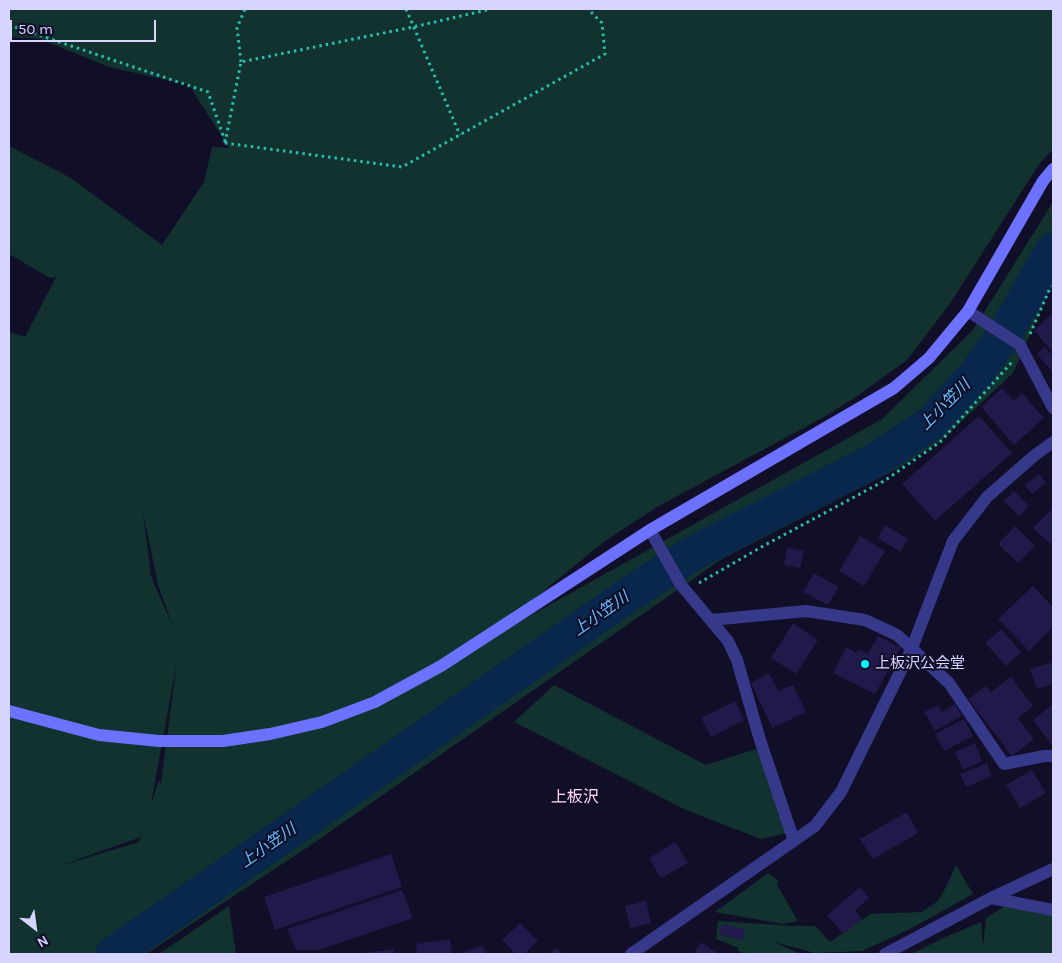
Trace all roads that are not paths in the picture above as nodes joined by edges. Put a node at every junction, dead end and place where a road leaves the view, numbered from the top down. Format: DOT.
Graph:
graph roads {
  1 [pos="1053,169"];
  2 [pos="973,315"];
  3 [pos="1053,408"];
  4 [pos="1053,442"];
  5 [pos="650,530"];
  6 [pos="711,620"];
  7 [pos="912,648"];
  8 [pos="9,711"];
  9 [pos="1053,756"];
  10 [pos="794,841"];
  11 [pos="1053,870"];
  12 [pos="991,898"];
  13 [pos="1053,910"];
  14 [pos="631,954"];
  15 [pos="885,954"];
  1 -- 2 [label="street"];
  2 -- 3 [label="street"];
  2 -- 5 [label="street"];
  4 -- 7 [label="street"];
  5 -- 6 [label="street"];
  5 -- 8 [label="street"];
  6 -- 7 [label="street"];
  6 -- 10 [label="street"];
  7 -- 9 [label="street"];
  7 -- 10 [label="street"];
  10 -- 14 [label="street"];
  11 -- 12 [label="street"];
  12 -- 13 [label="street"];
  12 -- 15 [label="street"];
}
